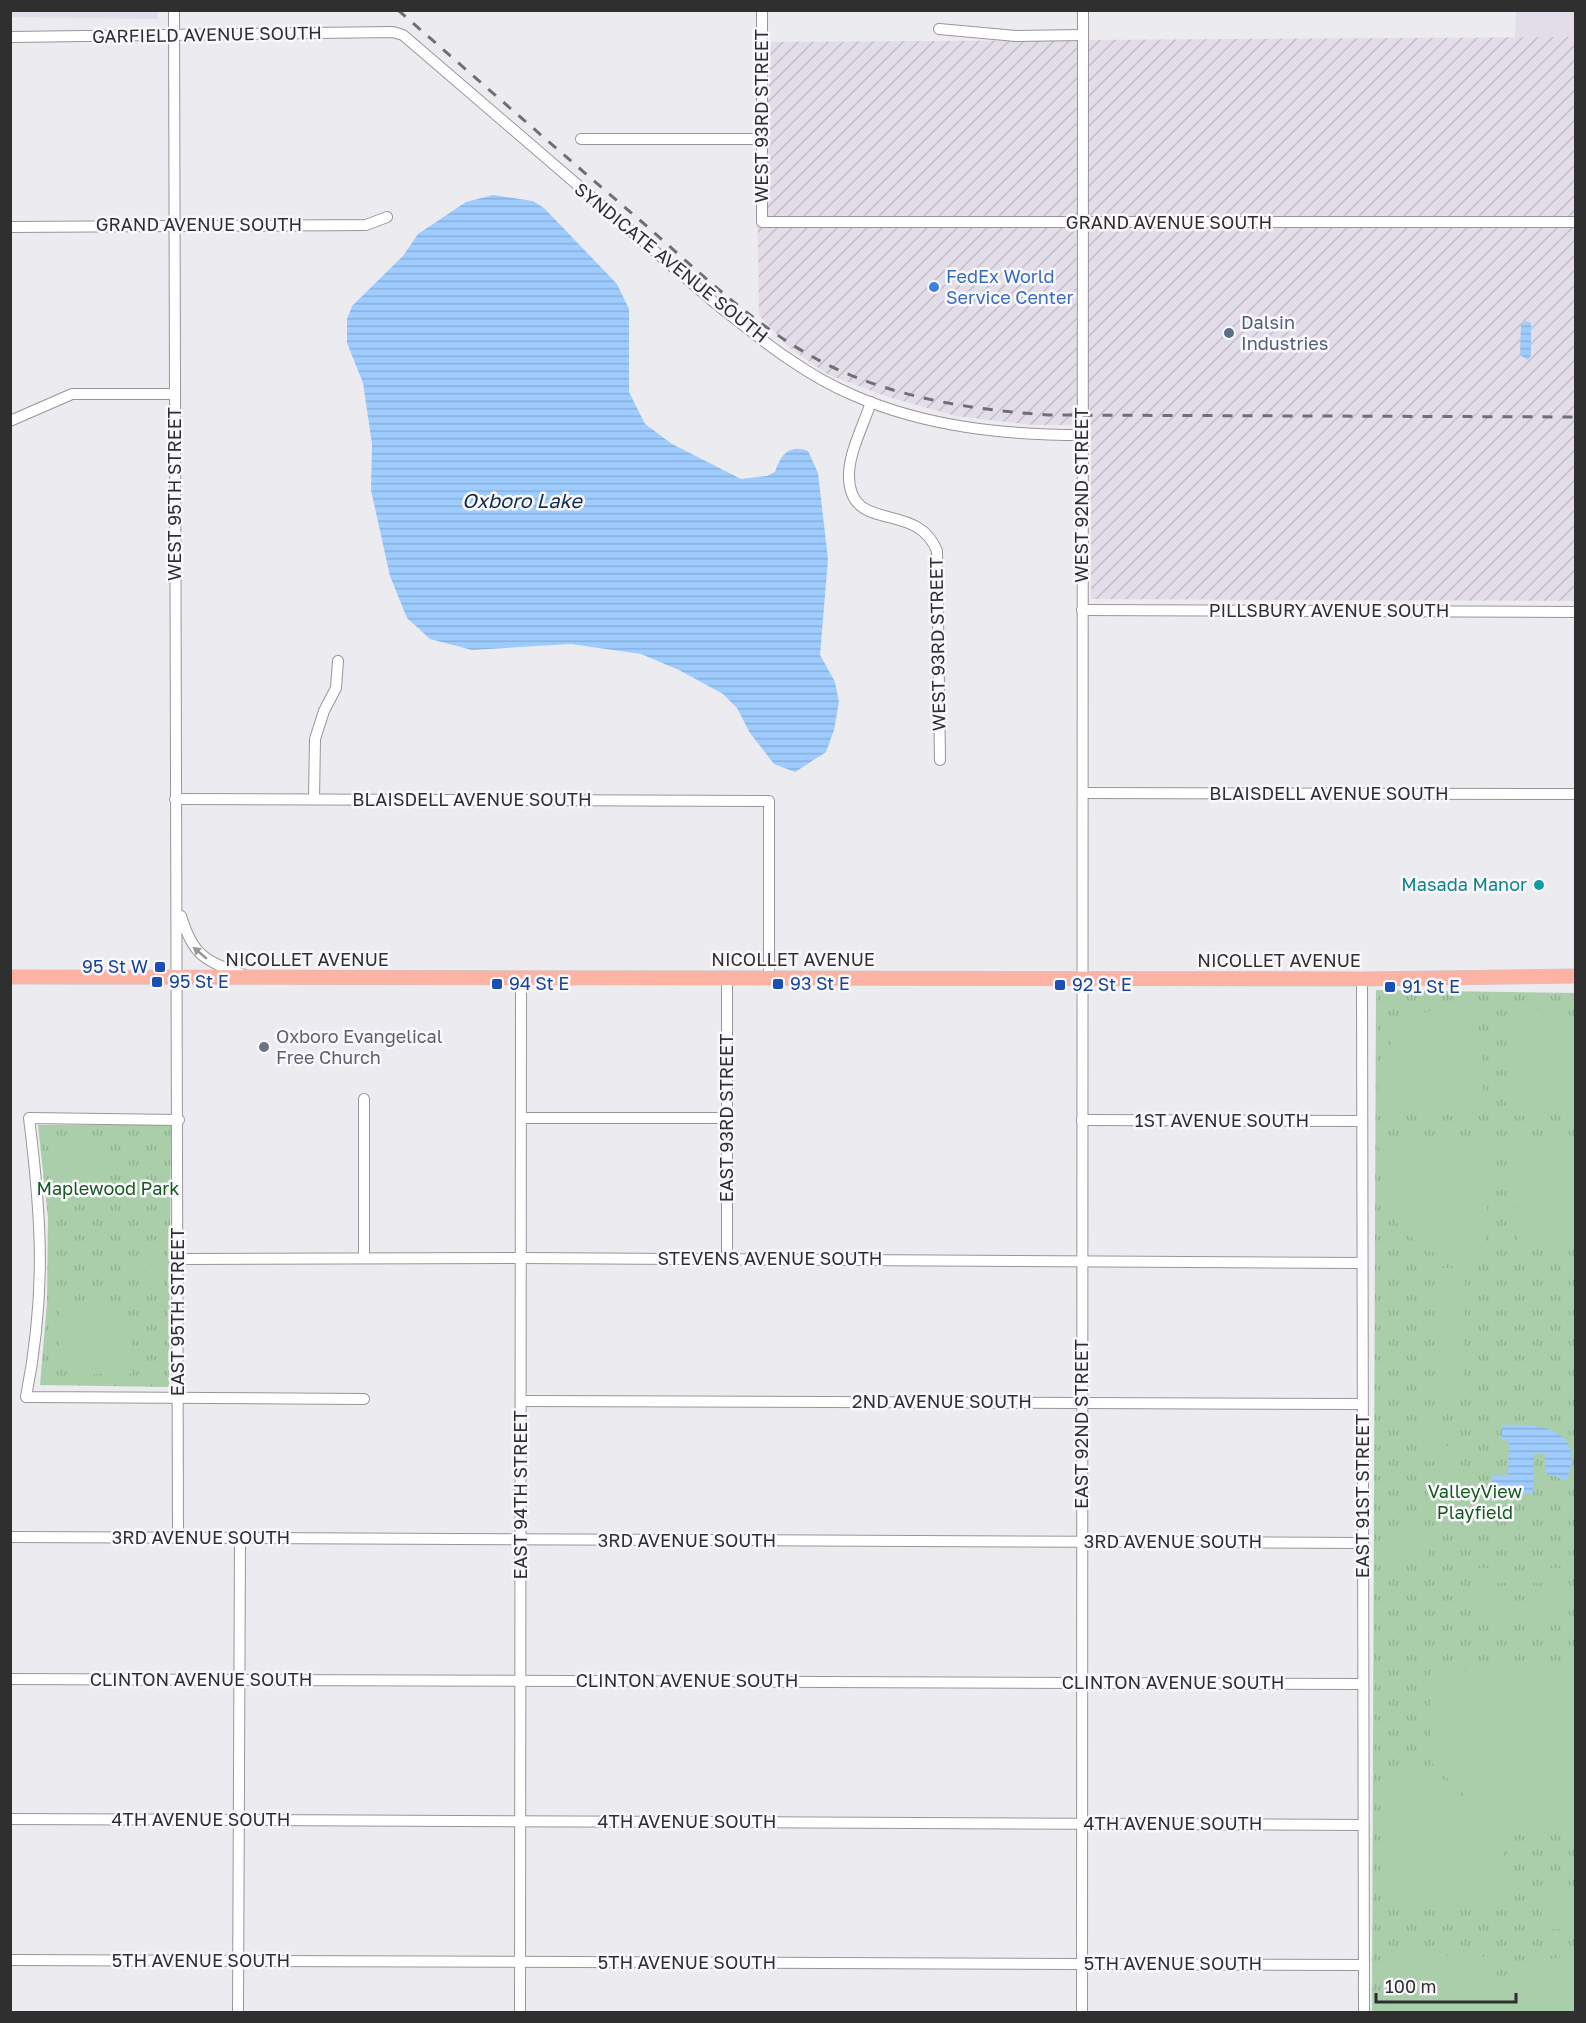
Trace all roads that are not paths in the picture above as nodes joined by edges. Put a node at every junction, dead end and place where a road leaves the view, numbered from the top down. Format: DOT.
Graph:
graph roads {
  1 [pos="174,10"];
  2 [pos="762,10"];
  3 [pos="1083,10"];
  4 [pos="939,29"];
  5 [pos="402,35"];
  6 [pos="1083,35"];
  7 [pos="10,37"];
  8 [pos="174,37"];
  9 [pos="581,139"];
  10 [pos="762,139"];
  11 [pos="387,217"];
  12 [pos="762,222"];
  13 [pos="1575,222"];
  14 [pos="1083,224"];
  15 [pos="175,225"];
  16 [pos="10,227"];
  17 [pos="174,394"];
  18 [pos="871,402"];
  19 [pos="10,421"];
  20 [pos="1083,435"];
  21 [pos="1082,610"];
  22 [pos="1575,612"];
  23 [pos="338,661"];
  24 [pos="940,760"];
  25 [pos="1083,794"];
  26 [pos="1575,794"];
  27 [pos="175,799"];
  28 [pos="314,800"];
  29 [pos="177,900"];
  30 [pos="10,977"];
  31 [pos="179,977"];
  32 [pos="1573,977"];
  33 [pos="253,978"];
  34 [pos="521,978"];
  35 [pos="727,978"];
  36 [pos="769,978"];
  37 [pos="1083,979"];
  38 [pos="1362,979"];
  39 [pos="364,1099"];
  40 [pos="521,1118"];
  41 [pos="727,1118"];
  42 [pos="179,1120"];
  43 [pos="1082,1120"];
  44 [pos="1362,1121"];
  45 [pos="364,1257"];
  46 [pos="178,1258"];
  47 [pos="521,1258"];
  48 [pos="727,1258"];
  49 [pos="1082,1261"];
  50 [pos="1362,1263"];
  51 [pos="178,1398"];
  52 [pos="364,1399"];
  53 [pos="521,1401"];
  54 [pos="1082,1403"];
  55 [pos="1362,1404"];
  56 [pos="10,1537"];
  57 [pos="178,1538"];
  58 [pos="240,1538"];
  59 [pos="521,1540"];
  60 [pos="1082,1542"];
  61 [pos="1363,1543"];
  62 [pos="10,1679"];
  63 [pos="240,1680"];
  64 [pos="521,1681"];
  65 [pos="1082,1683"];
  66 [pos="1363,1684"];
  67 [pos="10,1819"];
  68 [pos="239,1820"];
  69 [pos="521,1821"];
  70 [pos="1082,1824"];
  71 [pos="1363,1825"];
  72 [pos="10,1960"];
  73 [pos="238,1962"];
  74 [pos="520,1962"];
  75 [pos="1082,1964"];
  76 [pos="1364,1965"];
  77 [pos="238,2013"];
  78 [pos="520,2013"];
  79 [pos="1082,2013"];
  80 [pos="1364,2013"];
  1 -- 8 [label="street, WEST 95TH STREET"];
  2 -- 10 [label="street, WEST 93RD STREET"];
  3 -- 6 [label="street, WEST 92ND STREET"];
  4 -- 6 [label="street"];
  5 -- 8 [label="street, GARFIELD AVENUE SOUTH"];
  5 -- 18 [label="street, SYNDICATE AVENUE SOUTH"];
  6 -- 14 [label="street, WEST 92ND STREET"];
  7 -- 8 [label="street, GARFIELD AVENUE SOUTH"];
  8 -- 15 [label="street, WEST 95TH STREET"];
  9 -- 10 [label="street"];
  10 -- 12 [label="street, WEST 93RD STREET"];
  11 -- 15 [label="street, GRAND AVENUE SOUTH"];
  12 -- 14 [label="street, GRAND AVENUE SOUTH"];
  13 -- 14 [label="street, GRAND AVENUE SOUTH"];
  14 -- 20 [label="street, WEST 92ND STREET"];
  15 -- 16 [label="street, GRAND AVENUE SOUTH"];
  15 -- 17 [label="street, WEST 95TH STREET"];
  17 -- 19 [label="street"];
  17 -- 27 [label="street, WEST 95TH STREET"];
  18 -- 20 [label="street, SYNDICATE AVENUE SOUTH"];
  18 -- 24 [label="street, WEST 93RD STREET"];
  20 -- 21 [label="street, WEST 92ND STREET"];
  21 -- 22 [label="street, PILLSBURY AVENUE SOUTH"];
  21 -- 25 [label="street, WEST 92ND STREET"];
  23 -- 28 [label="street"];
  25 -- 26 [label="street, BLAISDELL AVENUE SOUTH"];
  25 -- 37 [label="street, WEST 92ND STREET"];
  27 -- 28 [label="street, BLAISDELL AVENUE SOUTH"];
  27 -- 29 [label="street, WEST 95TH STREET"];
  28 -- 36 [label="street, BLAISDELL AVENUE SOUTH"];
  29 -- 31 [label="street, WEST 95TH STREET"];
  33 -- 29 [label="street, one-way"];
  30 -- 31 [label="main road, NICOLLET AVENUE"];
  31 -- 33 [label="main road, NICOLLET AVENUE"];
  31 -- 42 [label="street, EAST 95TH STREET"];
  32 -- 38 [label="main road, NICOLLET AVENUE"];
  33 -- 34 [label="main road, NICOLLET AVENUE"];
  34 -- 35 [label="main road, NICOLLET AVENUE"];
  34 -- 40 [label="street, EAST 94TH STREET"];
  35 -- 36 [label="main road, NICOLLET AVENUE"];
  35 -- 41 [label="street, EAST 93RD STREET"];
  36 -- 37 [label="main road, NICOLLET AVENUE"];
  37 -- 38 [label="main road, NICOLLET AVENUE"];
  37 -- 43 [label="street, EAST 92ND STREET"];
  38 -- 44 [label="street, EAST 91ST STREET"];
  39 -- 45 [label="street"];
  40 -- 41 [label="street"];
  40 -- 47 [label="street, EAST 94TH STREET"];
  41 -- 48 [label="street, EAST 93RD STREET"];
  42 -- 46 [label="street, EAST 95TH STREET"];
  42 -- 51 [label="street"];
  43 -- 44 [label="street, 1ST AVENUE SOUTH"];
  43 -- 49 [label="street, EAST 92ND STREET"];
  44 -- 50 [label="street, EAST 91ST STREET"];
  45 -- 46 [label="street, STEVENS AVENUE SOUTH"];
  45 -- 47 [label="street, STEVENS AVENUE SOUTH"];
  46 -- 51 [label="street, EAST 95TH STREET"];
  47 -- 48 [label="street, STEVENS AVENUE SOUTH"];
  47 -- 53 [label="street, EAST 94TH STREET"];
  48 -- 49 [label="street, STEVENS AVENUE SOUTH"];
  49 -- 50 [label="street, STEVENS AVENUE SOUTH"];
  49 -- 54 [label="street, EAST 92ND STREET"];
  50 -- 55 [label="street, EAST 91ST STREET"];
  51 -- 52 [label="street"];
  51 -- 57 [label="street, EAST 95TH STREET"];
  53 -- 54 [label="street, 2ND AVENUE SOUTH"];
  53 -- 59 [label="street, EAST 94TH STREET"];
  54 -- 55 [label="street, 2ND AVENUE SOUTH"];
  54 -- 60 [label="street, EAST 92ND STREET"];
  55 -- 61 [label="street, EAST 91ST STREET"];
  56 -- 57 [label="street, 3RD AVENUE SOUTH"];
  57 -- 58 [label="street, 3RD AVENUE SOUTH"];
  58 -- 59 [label="street, 3RD AVENUE SOUTH"];
  58 -- 63 [label="street"];
  59 -- 60 [label="street, 3RD AVENUE SOUTH"];
  59 -- 64 [label="street, EAST 94TH STREET"];
  60 -- 61 [label="street, 3RD AVENUE SOUTH"];
  60 -- 65 [label="street, EAST 92ND STREET"];
  61 -- 66 [label="street, EAST 91ST STREET"];
  62 -- 63 [label="street, CLINTON AVENUE SOUTH"];
  63 -- 64 [label="street, CLINTON AVENUE SOUTH"];
  63 -- 68 [label="street"];
  64 -- 65 [label="street, CLINTON AVENUE SOUTH"];
  64 -- 69 [label="street, EAST 94TH STREET"];
  65 -- 66 [label="street, CLINTON AVENUE SOUTH"];
  65 -- 70 [label="street, EAST 92ND STREET"];
  66 -- 71 [label="street, EAST 91ST STREET"];
  67 -- 68 [label="street, 4TH AVENUE SOUTH"];
  68 -- 69 [label="street, 4TH AVENUE SOUTH"];
  68 -- 73 [label="street"];
  69 -- 70 [label="street, 4TH AVENUE SOUTH"];
  69 -- 74 [label="street, EAST 94TH STREET"];
  70 -- 71 [label="street, 4TH AVENUE SOUTH"];
  70 -- 75 [label="street, EAST 92ND STREET"];
  71 -- 76 [label="street, EAST 91ST STREET"];
  72 -- 73 [label="street, 5TH AVENUE SOUTH"];
  73 -- 74 [label="street, 5TH AVENUE SOUTH"];
  73 -- 77 [label="street"];
  74 -- 75 [label="street, 5TH AVENUE SOUTH"];
  74 -- 78 [label="street, EAST 94TH STREET"];
  75 -- 76 [label="street, 5TH AVENUE SOUTH"];
  75 -- 79 [label="street, EAST 92ND STREET"];
  76 -- 80 [label="street, EAST 91ST STREET"];
}
